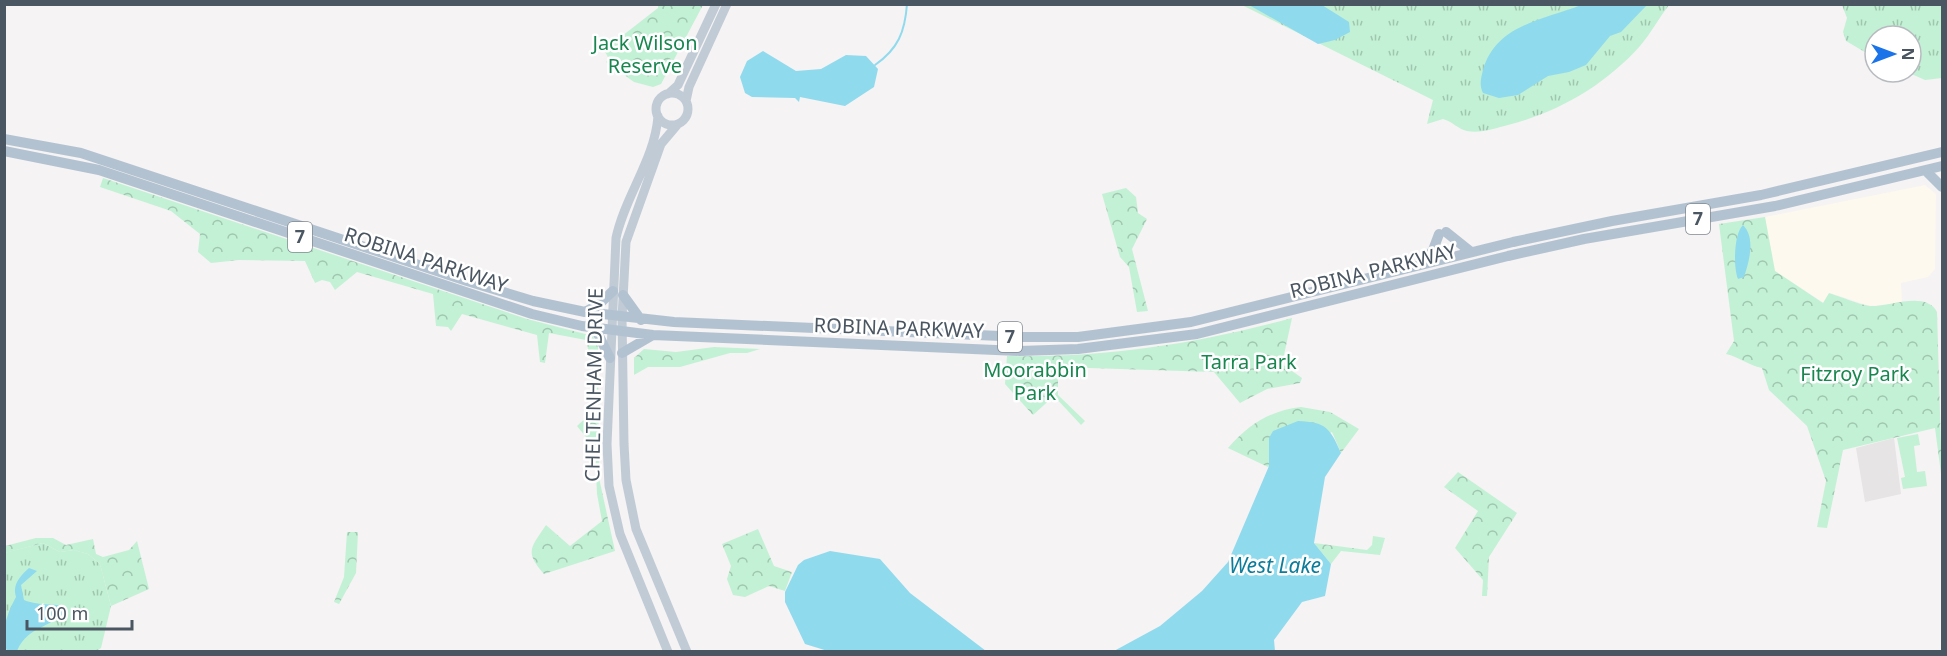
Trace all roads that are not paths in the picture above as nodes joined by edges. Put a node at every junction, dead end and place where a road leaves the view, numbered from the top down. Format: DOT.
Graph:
graph roads {
  1 [pos="716,4"];
  2 [pos="727,4"];
  3 [pos="668,94"];
  4 [pos="686,101"];
  5 [pos="658,116"];
  6 [pos="677,125"];
  7 [pos="4,139"];
  8 [pos="4,151"];
  9 [pos="1942,152"];
  10 [pos="1942,166"];
  11 [pos="1926,171"];
  12 [pos="1942,187"];
  13 [pos="1471,252"];
  14 [pos="1423,264"];
  15 [pos="618,293"];
  16 [pos="585,312"];
  17 [pos="617,317"];
  18 [pos="641,320"];
  19 [pos="595,328"];
  20 [pos="617,331"];
  21 [pos="653,335"];
  22 [pos="622,352"];
  23 [pos="610,358"];
  24 [pos="668,651"];
  25 [pos="687,651"];
  1 -- 3 [label="main road"];
  2 -- 4 [label="main road"];
  3 -- 4 [label="main road"];
  3 -- 5 [label="main road"];
  4 -- 6 [label="main road"];
  5 -- 6 [label="main road"];
  5 -- 15 [label="main road, CHELTENHAM DRIVE"];
  6 -- 15 [label="main road, CHELTENHAM DRIVE"];
  7 -- 16 [label="main road, ROBINA PARKWAY / 7"];
  8 -- 19 [label="main road, ROBINA PARKWAY / 7"];
  9 -- 13 [label="main road, ROBINA PARKWAY / 7"];
  10 -- 11 [label="main road, ROBINA PARKWAY / 7"];
  11 -- 12 [label="main road"];
  11 -- 21 [label="main road, ROBINA PARKWAY / 7"];
  13 -- 14 [label="main road, ROBINA PARKWAY / 7"];
  13 -- 14 [label="main road"];
  14 -- 18 [label="main road, ROBINA PARKWAY / 7"];
  15 -- 16 [label="main road"];
  15 -- 17 [label="main road, CHELTENHAM DRIVE"];
  15 -- 18 [label="main road"];
  16 -- 17 [label="main road, ROBINA PARKWAY / 7"];
  17 -- 18 [label="main road, ROBINA PARKWAY / 7"];
  17 -- 20 [label="main road, CHELTENHAM DRIVE"];
  19 -- 20 [label="main road, ROBINA PARKWAY / 7"];
  19 -- 23 [label="main road"];
  20 -- 21 [label="main road, ROBINA PARKWAY / 7"];
  20 -- 22 [label="main road, CHELTENHAM DRIVE"];
  20 -- 23 [label="main road, CHELTENHAM DRIVE"];
  21 -- 22 [label="main road"];
  22 -- 25 [label="main road, CHELTENHAM DRIVE"];
  23 -- 24 [label="main road, CHELTENHAM DRIVE"];
}
